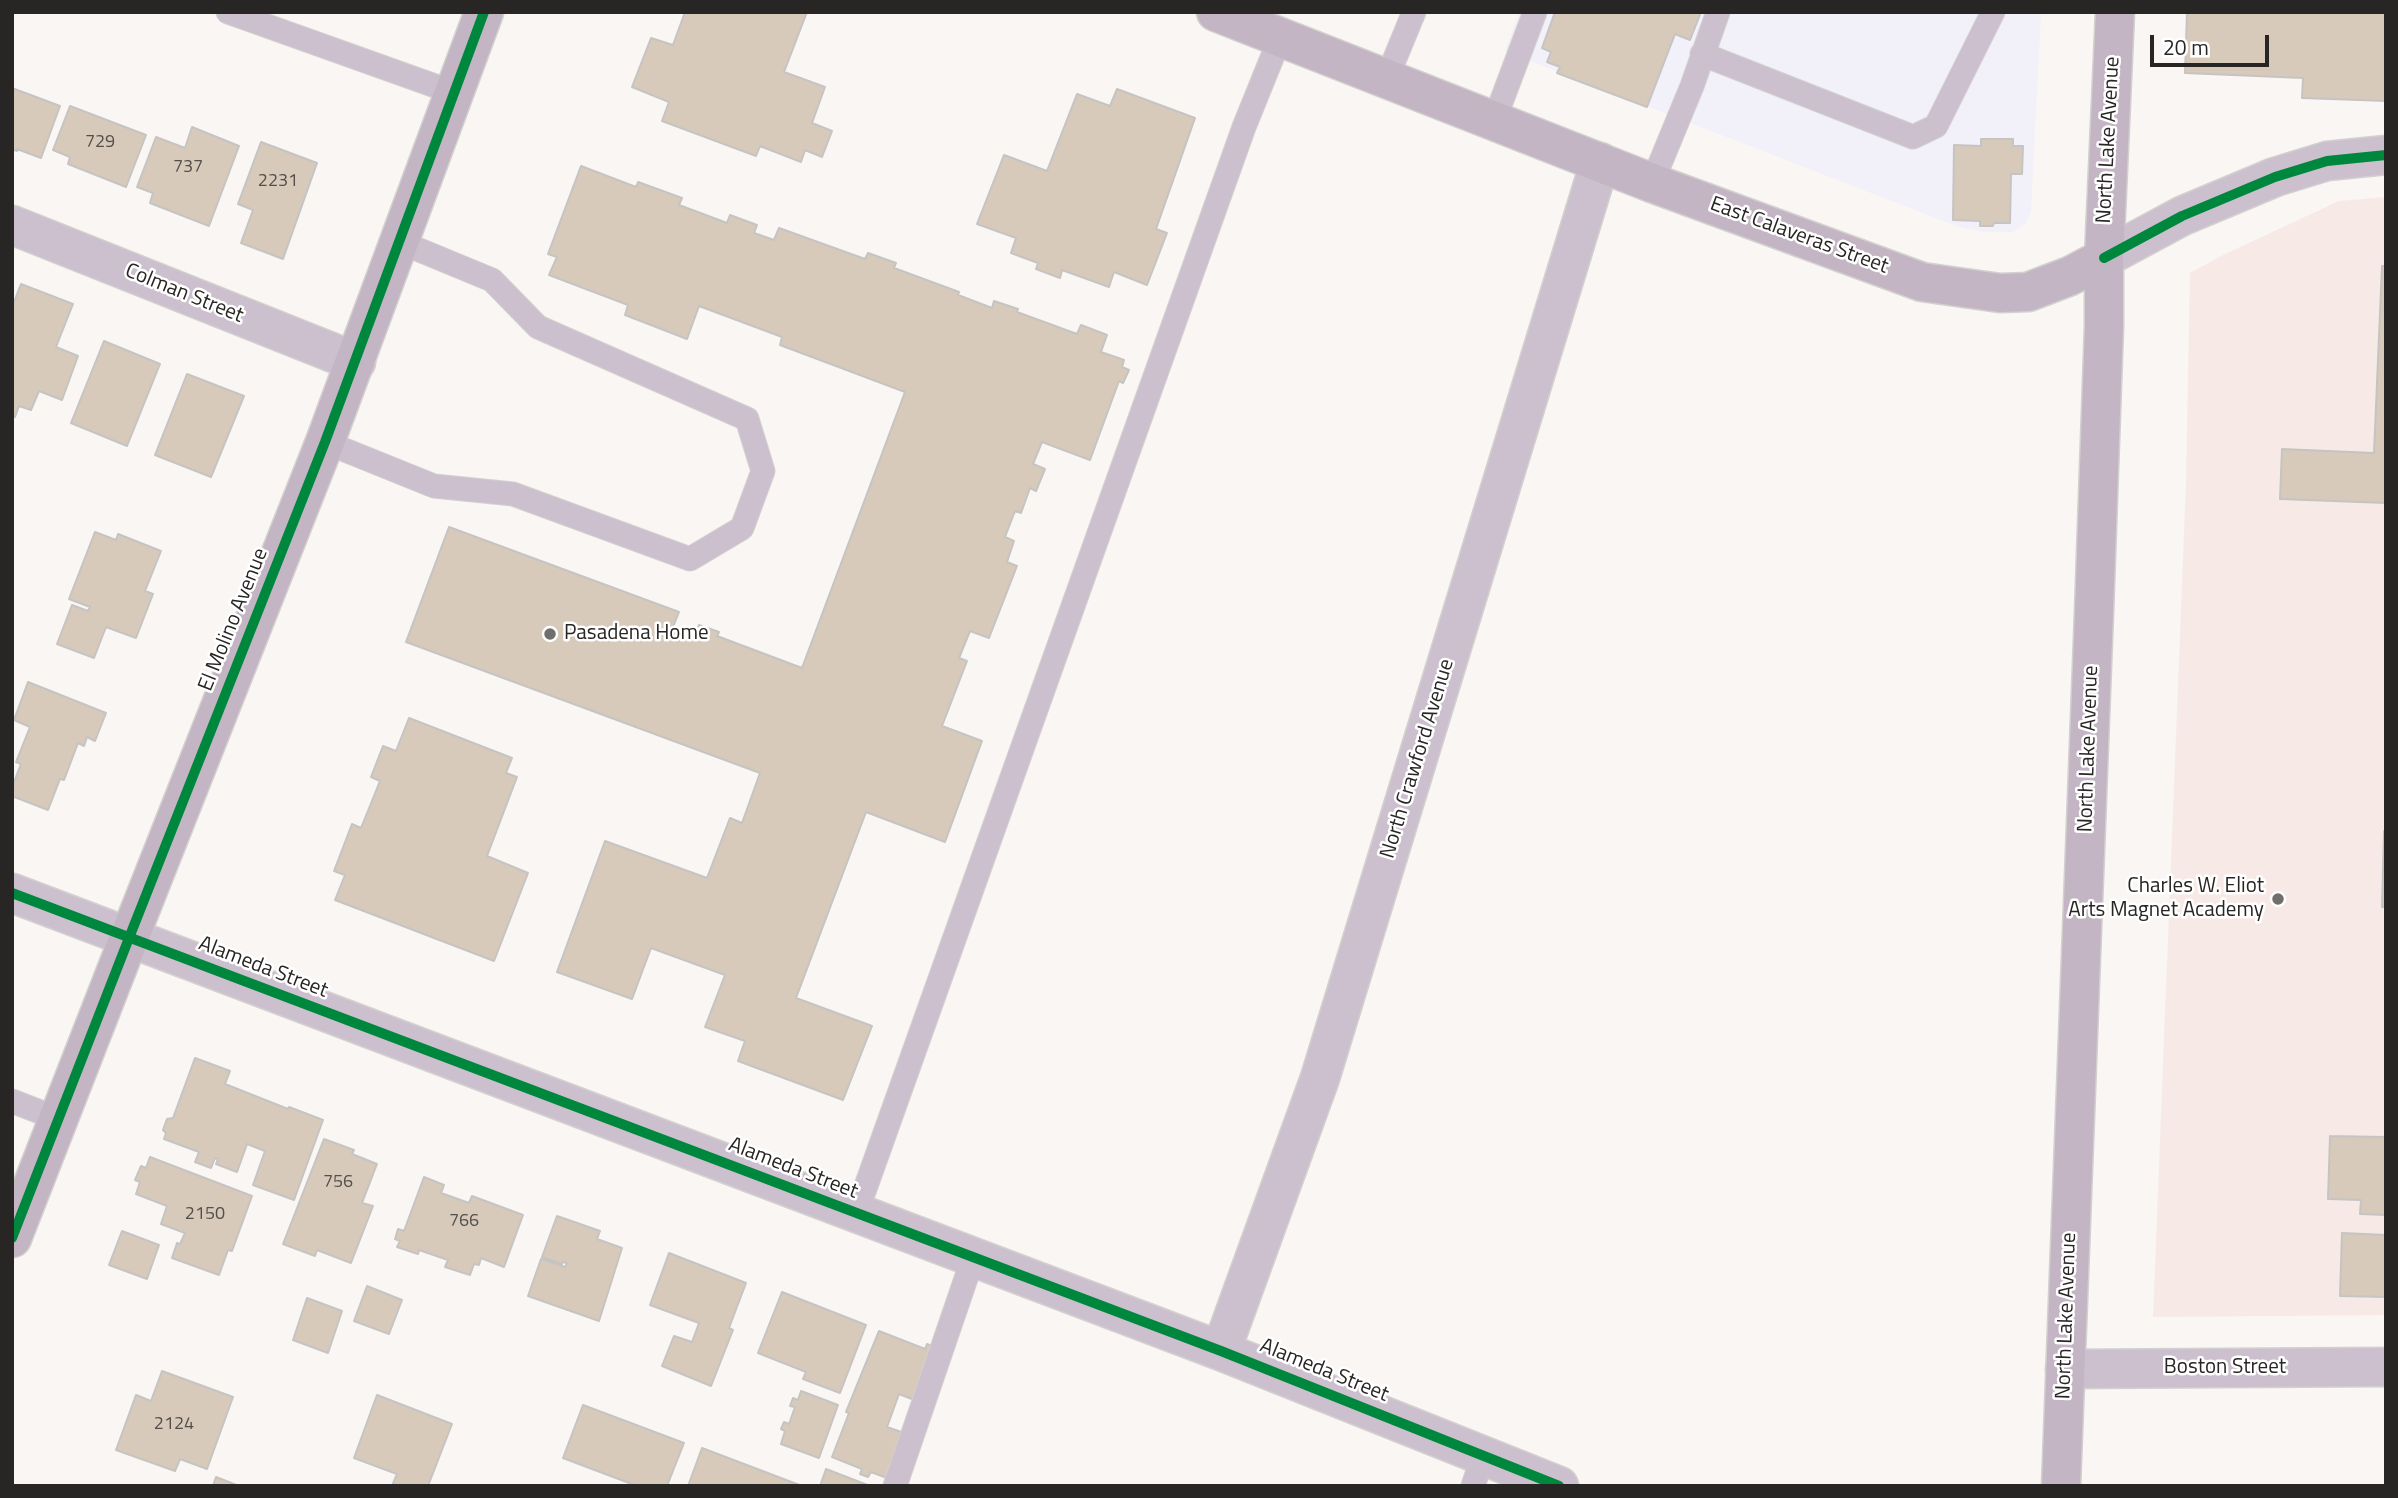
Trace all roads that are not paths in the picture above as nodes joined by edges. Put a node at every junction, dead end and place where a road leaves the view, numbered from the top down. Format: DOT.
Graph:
graph roads {
  1 [pos="228,12"];
  2 [pos="484,12"];
  3 [pos="1216,12"];
  4 [pos="1414,12"];
  5 [pos="1535,12"];
  6 [pos="1718,12"];
  7 [pos="1993,12"];
  8 [pos="2115,12"];
  9 [pos="1280,38"];
  10 [pos="1702,54"];
  11 [pos="1386,79"];
  12 [pos="455,93"];
  13 [pos="1494,121"];
  14 [pos="2386,155"];
  15 [pos="1600,162"];
  16 [pos="1652,183"];
  17 [pos="12,225"];
  18 [pos="400,242"];
  19 [pos="2104,258"];
  20 [pos="356,362"];
  21 [pos="325,442"];
  22 [pos="12,893"];
  23 [pos="129,937"];
  24 [pos="12,1101"];
  25 [pos="58,1119"];
  26 [pos="856,1214"];
  27 [pos="12,1238"];
  28 [pos="973,1258"];
  29 [pos="1221,1351"];
  30 [pos="2386,1367"];
  31 [pos="2065,1369"];
  32 [pos="1478,1471"];
  33 [pos="895,1486"];
  34 [pos="1559,1486"];
  35 [pos="2060,1486"];
  1 -- 12 [label="lane"];
  2 -- 12 [label="street, El Molino Avenue"];
  3 -- 9 [label="street, East Calaveras Street"];
  4 -- 11 [label="lane"];
  5 -- 13 [label="lane"];
  6 -- 10 [label="lane"];
  7 -- 10 [label="lane"];
  8 -- 19 [label="street, North Lake Avenue"];
  9 -- 11 [label="street, East Calaveras Street"];
  9 -- 26 [label="lane"];
  10 -- 16 [label="lane"];
  11 -- 13 [label="street, East Calaveras Street"];
  12 -- 18 [label="street, El Molino Avenue"];
  13 -- 15 [label="street, East Calaveras Street"];
  14 -- 19 [label="street, East Calaveras Street"];
  15 -- 16 [label="street, East Calaveras Street"];
  15 -- 29 [label="street, North Crawford Avenue"];
  16 -- 19 [label="street, East Calaveras Street"];
  17 -- 20 [label="street, Colman Street"];
  18 -- 20 [label="street, El Molino Avenue"];
  18 -- 21 [label="lane"];
  19 -- 31 [label="street, North Lake Avenue"];
  20 -- 21 [label="street, El Molino Avenue"];
  21 -- 23 [label="street, El Molino Avenue"];
  22 -- 23 [label="street, Alameda Street"];
  23 -- 25 [label="street, El Molino Avenue"];
  23 -- 26 [label="street, Alameda Street"];
  24 -- 25 [label="lane"];
  25 -- 27 [label="street, El Molino Avenue"];
  26 -- 28 [label="street, Alameda Street"];
  28 -- 29 [label="street, Alameda Street"];
  28 -- 33 [label="lane"];
  29 -- 32 [label="street, Alameda Street"];
  30 -- 31 [label="street, Boston Street"];
  31 -- 35 [label="street, North Lake Avenue"];
  32 -- 34 [label="street, Alameda Street"];
}
